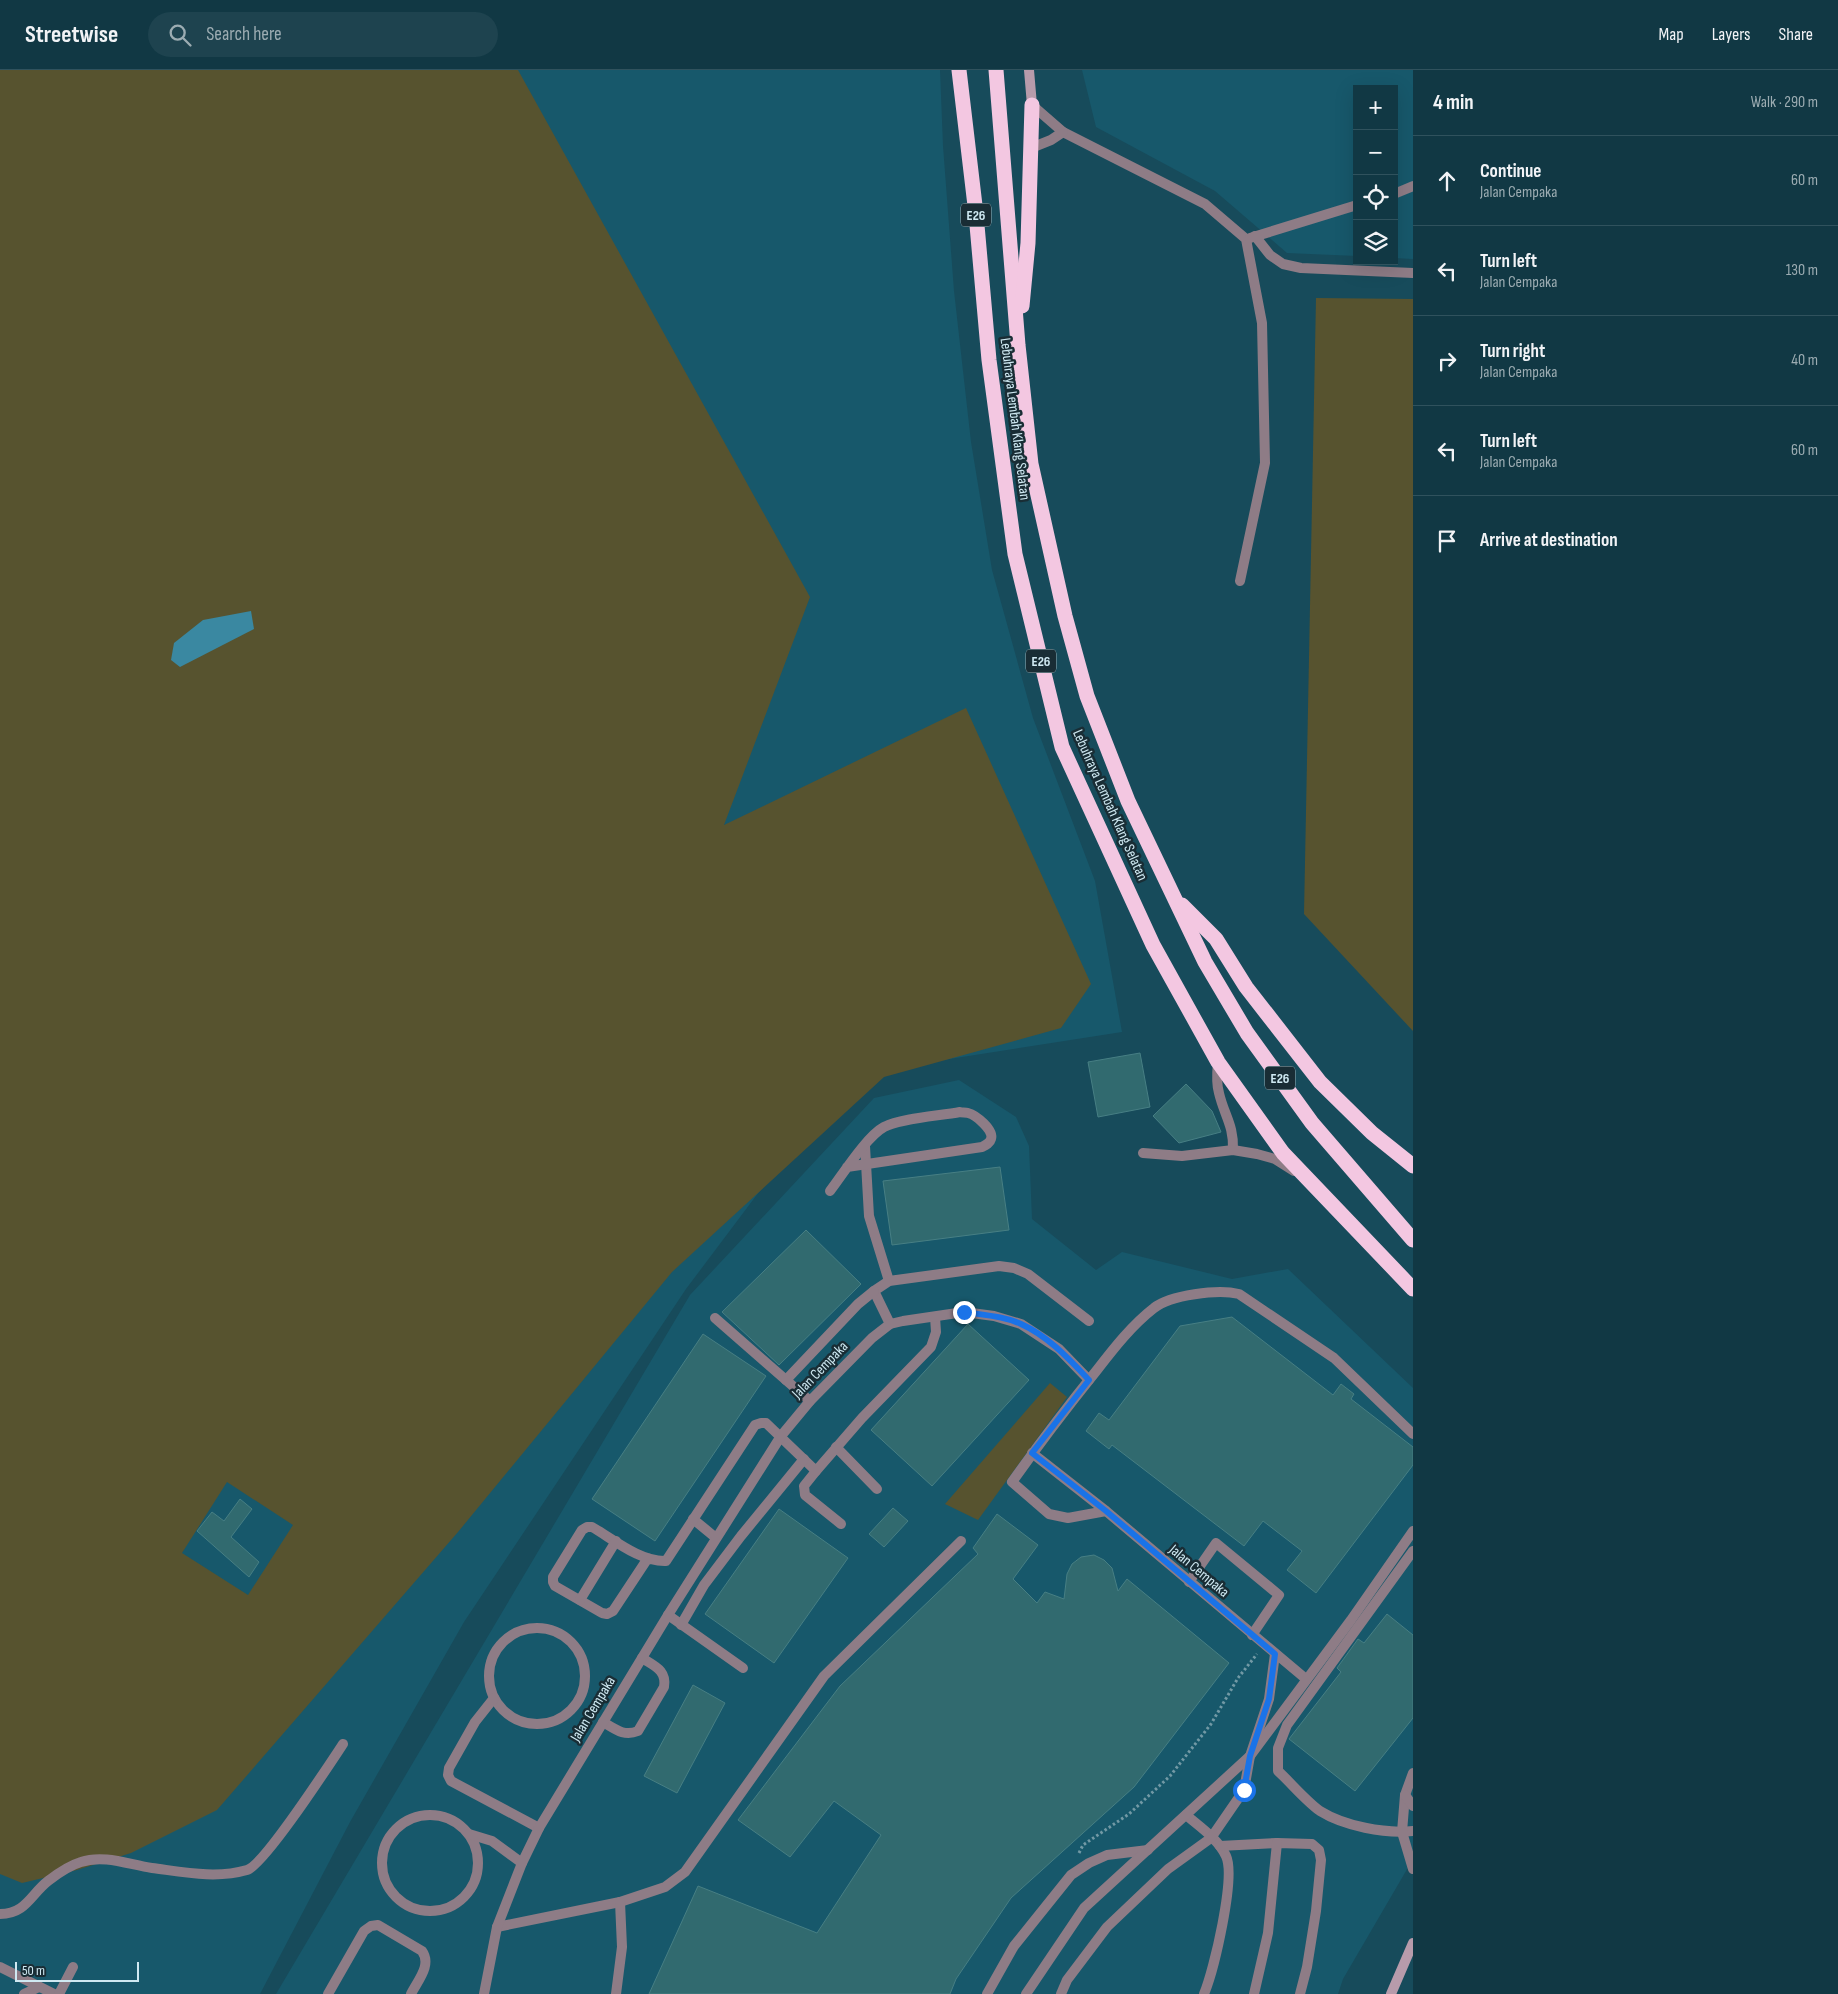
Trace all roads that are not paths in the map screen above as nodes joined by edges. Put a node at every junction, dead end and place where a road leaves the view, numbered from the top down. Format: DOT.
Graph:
graph roads {
  1 [pos="959,70"];
  2 [pos="996,70"];
  3 [pos="1029,70"];
  4 [pos="1032,105"];
  5 [pos="1063,132"];
  6 [pos="1031,148"];
  7 [pos="1413,186"];
  8 [pos="1398,192"];
  9 [pos="1353,206"];
  10 [pos="1251,238"];
  11 [pos="1413,273"];
  12 [pos="1018,345"];
  13 [pos="1240,581"];
  14 [pos="1174,897"];
  15 [pos="1218,1062"];
  16 [pos="865,1146"];
  17 [pos="1234,1150"];
  18 [pos="1143,1153"];
  19 [pos="866,1164"];
  20 [pos="1413,1166"];
  21 [pos="848,1167"];
  22 [pos="1306,1177"];
  23 [pos="830,1190"];
  24 [pos="1413,1240"];
  25 [pos="1383,1257"];
  26 [pos="889,1281"];
  27 [pos="1413,1289"];
  28 [pos="874,1291"];
  29 [pos="1413,1301"];
  30 [pos="934,1317"];
  31 [pos="715,1318"];
  32 [pos="1089,1321"];
  33 [pos="890,1324"];
  34 [pos="786,1380"];
  35 [pos="1089,1380"];
  36 [pos="810,1401"];
  37 [pos="1413,1434"];
  38 [pos="781,1436"];
  39 [pos="836,1447"];
  40 [pos="1032,1453"];
  41 [pos="804,1459"];
  42 [pos="816,1471"];
  43 [pos="877,1489"];
  44 [pos="1106,1511"];
  45 [pos="693,1519"];
  46 [pos="841,1524"];
  47 [pos="1413,1531"];
  48 [pos="716,1538"];
  49 [pos="616,1541"];
  50 [pos="962,1541"];
  51 [pos="1413,1551"];
  52 [pos="648,1558"];
  53 [pos="1189,1582"];
  54 [pos="580,1600"];
  55 [pos="668,1615"];
  56 [pos="681,1626"];
  57 [pos="1252,1635"];
  58 [pos="1275,1654"];
  59 [pos="642,1658"];
  60 [pos="743,1668"];
  61 [pos="1306,1679"];
  62 [pos="494,1698"];
  63 [pos="603,1722"];
  64 [pos="343,1744"];
  65 [pos="1250,1756"];
  66 [pos="1413,1773"];
  67 [pos="1405,1795"];
  68 [pos="1413,1806"];
  69 [pos="1186,1815"];
  70 [pos="539,1828"];
  71 [pos="1413,1831"];
  72 [pos="1402,1832"];
  73 [pos="469,1834"];
  74 [pos="1211,1838"];
  75 [pos="1277,1843"];
  76 [pos="1220,1846"];
  77 [pos="1148,1850"];
  78 [pos="522,1863"];
  79 [pos="1413,1869"];
  80 [pos="620,1902"];
  81 [pos="0,1914"];
  82 [pos="497,1927"];
  83 [pos="1413,1943"];
  84 [pos="0,1966"];
  85 [pos="73,1967"];
  86 [pos="39,1987"];
  87 [pos="24,1994"];
  88 [pos="54,1994"];
  89 [pos="59,1994"];
  90 [pos="328,1994"];
  91 [pos="411,1994"];
  92 [pos="484,1994"];
  93 [pos="616,1994"];
  94 [pos="987,1994"];
  95 [pos="1026,1994"];
  96 [pos="1060,1994"];
  97 [pos="1204,1994"];
  98 [pos="1254,1994"];
  99 [pos="1300,1994"];
  100 [pos="1391,1994"];
  1 -- 15 [label="highway, Lebuhraya Lembah Klang Selatan / E26"];
  2 -- 12 [label="highway, Lebuhraya Lembah Klang Selatan / E26"];
  3 -- 4 [label="main road"];
  4 -- 5 [label="street"];
  4 -- 6 [label="highway"];
  5 -- 6 [label="street"];
  5 -- 10 [label="street"];
  6 -- 12 [label="highway"];
  7 -- 8 [label="street"];
  9 -- 10 [label="street"];
  10 -- 11 [label="street"];
  10 -- 13 [label="street"];
  12 -- 14 [label="highway, Lebuhraya Lembah Klang Selatan / E26"];
  14 -- 20 [label="highway"];
  14 -- 24 [label="highway, Lebuhraya Lembah Klang Selatan / E26"];
  15 -- 17 [label="street"];
  15 -- 22 [label="highway, Lebuhraya Lembah Klang Selatan / E26"];
  16 -- 19 [label="street"];
  16 -- 19 [label="street"];
  16 -- 21 [label="street"];
  17 -- 18 [label="street"];
  17 -- 22 [label="street"];
  19 -- 21 [label="street"];
  19 -- 26 [label="street"];
  21 -- 23 [label="street"];
  22 -- 25 [label="highway, Lebuhraya Lembah Klang Selatan / E26"];
  25 -- 27 [label="highway, Lebuhraya Lembah Klang Selatan / E26"];
  25 -- 29 [label="highway"];
  26 -- 28 [label="street"];
  26 -- 32 [label="street"];
  28 -- 33 [label="street"];
  28 -- 34 [label="street"];
  30 -- 33 [label="street, Jalan Cempaka"];
  30 -- 35 [label="street, Jalan Cempaka"];
  30 -- 39 [label="street"];
  31 -- 34 [label="street"];
  33 -- 36 [label="street, Jalan Cempaka"];
  34 -- 36 [label="street"];
  35 -- 37 [label="street"];
  35 -- 40 [label="street"];
  36 -- 38 [label="street, Jalan Cempaka"];
  38 -- 41 [label="street"];
  38 -- 45 [label="street"];
  38 -- 48 [label="street, Jalan Cempaka"];
  39 -- 42 [label="street"];
  39 -- 43 [label="street"];
  40 -- 44 [label="street, Jalan Cempaka"];
  40 -- 44 [label="street"];
  41 -- 42 [label="street"];
  41 -- 56 [label="street"];
  42 -- 46 [label="street"];
  44 -- 53 [label="street, Jalan Cempaka"];
  45 -- 48 [label="street"];
  45 -- 52 [label="street"];
  47 -- 61 [label="street"];
  48 -- 55 [label="street, Jalan Cempaka"];
  49 -- 52 [label="street"];
  49 -- 54 [label="street"];
  49 -- 54 [label="street"];
  50 -- 80 [label="street"];
  51 -- 72 [label="street"];
  52 -- 54 [label="street"];
  53 -- 57 [label="street, Jalan Cempaka"];
  53 -- 57 [label="street"];
  55 -- 56 [label="street"];
  55 -- 59 [label="street, Jalan Cempaka"];
  56 -- 60 [label="street"];
  57 -- 58 [label="street, Jalan Cempaka"];
  58 -- 61 [label="street, Jalan Cempaka"];
  58 -- 65 [label="street"];
  59 -- 63 [label="street, Jalan Cempaka"];
  59 -- 63 [label="street"];
  61 -- 65 [label="street"];
  62 -- 62 [label="street"];
  62 -- 70 [label="street"];
  63 -- 70 [label="street, Jalan Cempaka"];
  64 -- 81 [label="street"];
  65 -- 69 [label="street"];
  65 -- 74 [label="street"];
  66 -- 67 [label="street"];
  67 -- 68 [label="street"];
  67 -- 72 [label="street"];
  69 -- 74 [label="street"];
  69 -- 77 [label="street"];
  70 -- 78 [label="street, Jalan Cempaka"];
  71 -- 72 [label="street"];
  72 -- 79 [label="street"];
  73 -- 73 [label="street"];
  73 -- 78 [label="street"];
  74 -- 76 [label="street"];
  74 -- 96 [label="street"];
  75 -- 76 [label="street"];
  75 -- 98 [label="street"];
  75 -- 99 [label="street"];
  76 -- 97 [label="street"];
  77 -- 94 [label="street"];
  77 -- 95 [label="street"];
  78 -- 82 [label="street, Jalan Cempaka"];
  80 -- 82 [label="street"];
  80 -- 93 [label="street"];
  82 -- 92 [label="street, Jalan Cempaka"];
  83 -- 100 [label="main road"];
  84 -- 86 [label="street"];
  85 -- 89 [label="street"];
  86 -- 87 [label="street"];
  86 -- 88 [label="street"];
  90 -- 91 [label="street"];
}
